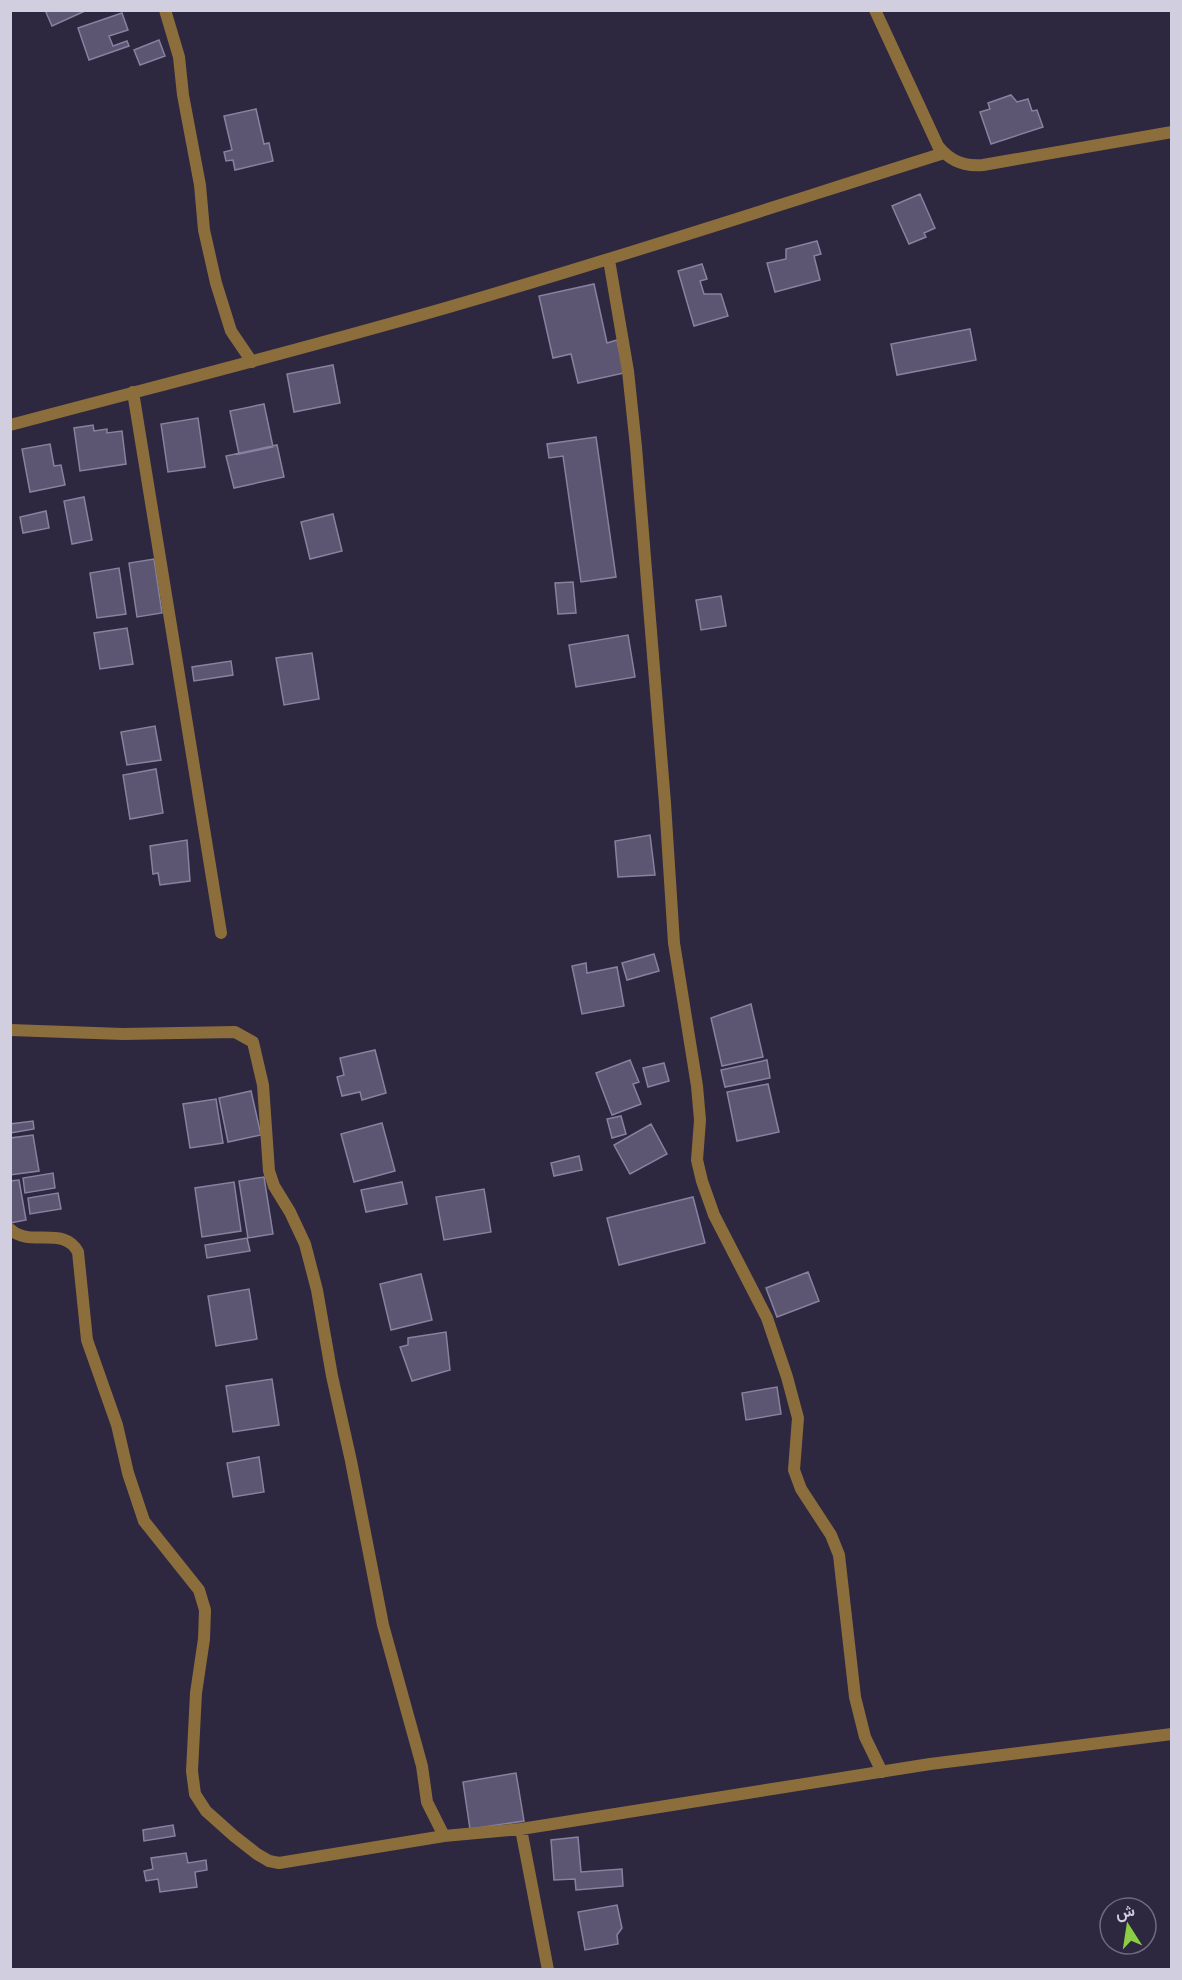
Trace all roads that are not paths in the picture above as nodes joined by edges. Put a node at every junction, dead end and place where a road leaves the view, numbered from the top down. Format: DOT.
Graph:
graph roads {
  1 [pos="165,10"];
  2 [pos="875,10"];
  3 [pos="1172,132"];
  4 [pos="944,153"];
  5 [pos="609,260"];
  6 [pos="252,362"];
  7 [pos="134,392"];
  8 [pos="10,424"];
  9 [pos="221,933"];
  10 [pos="10,1030"];
  11 [pos="10,1229"];
  12 [pos="1172,1734"];
  13 [pos="882,1772"];
  14 [pos="521,1829"];
  15 [pos="444,1836"];
  16 [pos="548,1970"];
  1 -- 6 [label="street"];
  2 -- 4 [label="street"];
  3 -- 4 [label="street"];
  4 -- 5 [label="street"];
  5 -- 6 [label="street"];
  5 -- 13 [label="street"];
  6 -- 7 [label="street"];
  7 -- 8 [label="street"];
  7 -- 9 [label="street"];
  10 -- 15 [label="street"];
  11 -- 15 [label="street"];
  12 -- 13 [label="street"];
  13 -- 14 [label="street"];
  14 -- 15 [label="street"];
  14 -- 16 [label="street"];
}
